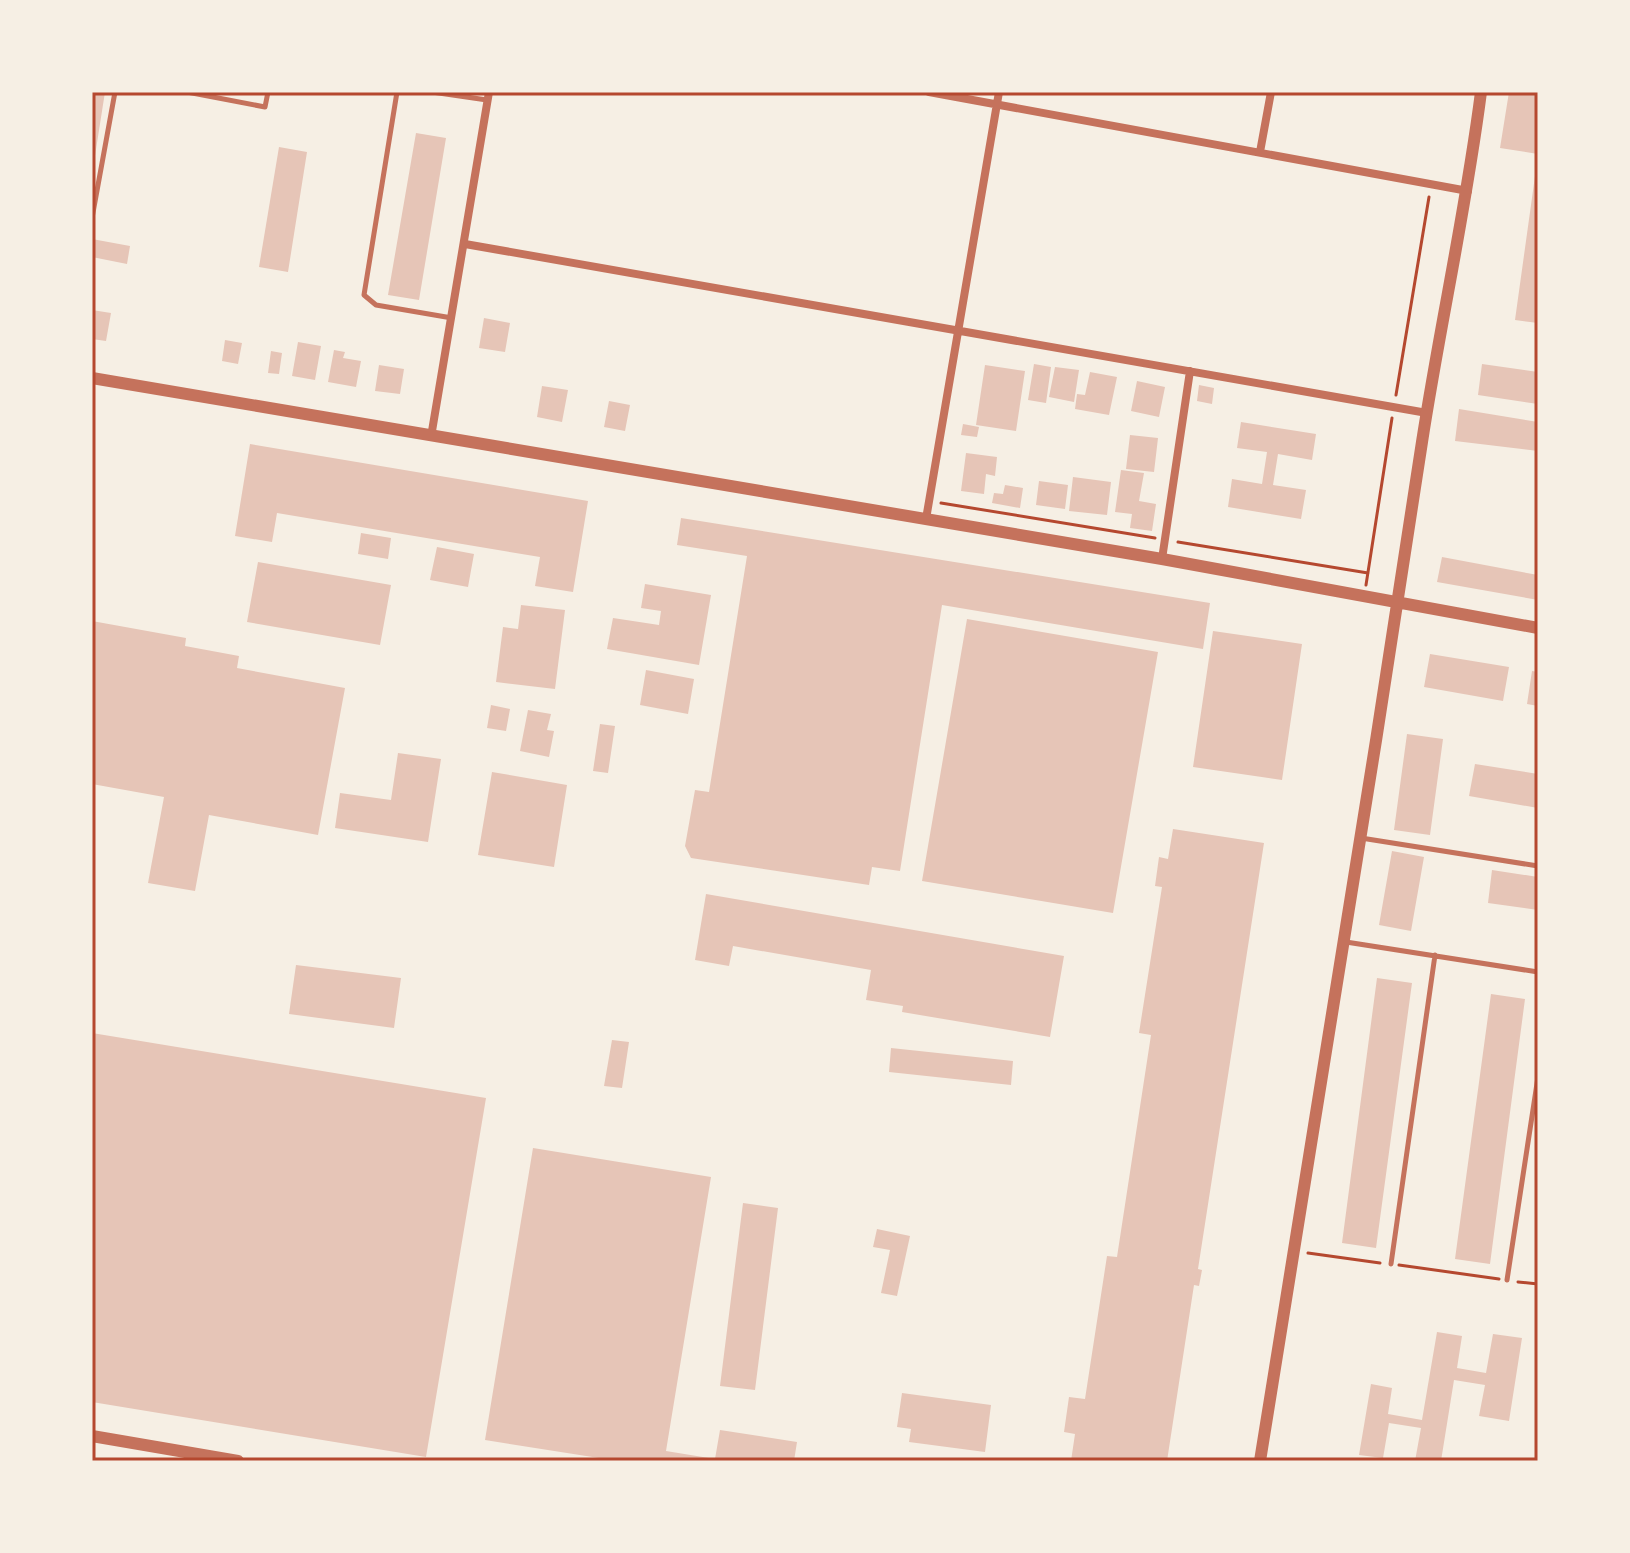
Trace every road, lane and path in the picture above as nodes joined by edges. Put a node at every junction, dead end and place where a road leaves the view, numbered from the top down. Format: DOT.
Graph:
graph roads {
  1 [pos="115,92"];
  2 [pos="187,92"];
  3 [pos="268,92"];
  4 [pos="397,92"];
  5 [pos="432,92"];
  6 [pos="929,92"];
  7 [pos="999,92"];
  8 [pos="1271,92"];
  9 [pos="1481,92"];
  10 [pos="489,96"];
  11 [pos="997,105"];
  12 [pos="1260,152"];
  13 [pos="1431,184"];
  14 [pos="1468,191"];
  15 [pos="92,218"];
  16 [pos="465,244"];
  17 [pos="453,318"];
  18 [pos="960,331"];
  19 [pos="1190,371"];
  20 [pos="92,378"];
  21 [pos="1394,407"];
  22 [pos="1427,413"];
  23 [pos="431,437"];
  24 [pos="929,501"];
  25 [pos="926,519"];
  26 [pos="1165,540"];
  27 [pos="1162,559"];
  28 [pos="1368,573"];
  29 [pos="1365,596"];
  30 [pos="1397,604"];
  31 [pos="1538,628"];
  32 [pos="1361,838"];
  33 [pos="1538,866"];
  34 [pos="1346,942"];
  35 [pos="1435,955"];
  36 [pos="1538,972"];
  37 [pos="1538,1077"];
  38 [pos="1295,1251"];
  39 [pos="1391,1264"];
  40 [pos="1507,1280"];
  41 [pos="1538,1284"];
  42 [pos="92,1436"];
  43 [pos="238,1461"];
  44 [pos="1260,1461"];
  1 -- 15 [label="lane"];
  2 -- 3 [label="lane"];
  4 -- 17 [label="lane"];
  5 -- 10 [label="lane"];
  6 -- 11 [label="street"];
  7 -- 11 [label="street"];
  8 -- 12 [label="street"];
  9 -- 14 [label="street"];
  10 -- 16 [label="street"];
  11 -- 12 [label="street"];
  11 -- 18 [label="street"];
  12 -- 13 [label="street"];
  13 -- 14 [label="street"];
  13 -- 21 [label="path"];
  14 -- 22 [label="street"];
  16 -- 17 [label="street"];
  16 -- 18 [label="street"];
  17 -- 23 [label="street"];
  18 -- 19 [label="street"];
  18 -- 24 [label="street"];
  19 -- 21 [label="street"];
  19 -- 26 [label="street"];
  20 -- 23 [label="street"];
  21 -- 22 [label="street"];
  21 -- 28 [label="path"];
  22 -- 30 [label="street"];
  23 -- 25 [label="street"];
  24 -- 25 [label="street"];
  24 -- 26 [label="path"];
  25 -- 27 [label="street"];
  26 -- 27 [label="street"];
  26 -- 28 [label="path"];
  27 -- 29 [label="street"];
  28 -- 29 [label="path"];
  29 -- 30 [label="street"];
  30 -- 31 [label="street"];
  30 -- 32 [label="street"];
  32 -- 33 [label="lane"];
  32 -- 34 [label="street"];
  34 -- 35 [label="lane"];
  34 -- 38 [label="street"];
  35 -- 36 [label="lane"];
  35 -- 39 [label="lane"];
  37 -- 40 [label="lane"];
  38 -- 39 [label="path"];
  38 -- 44 [label="street"];
  39 -- 40 [label="path"];
  40 -- 41 [label="path"];
  42 -- 43 [label="street"];
}
